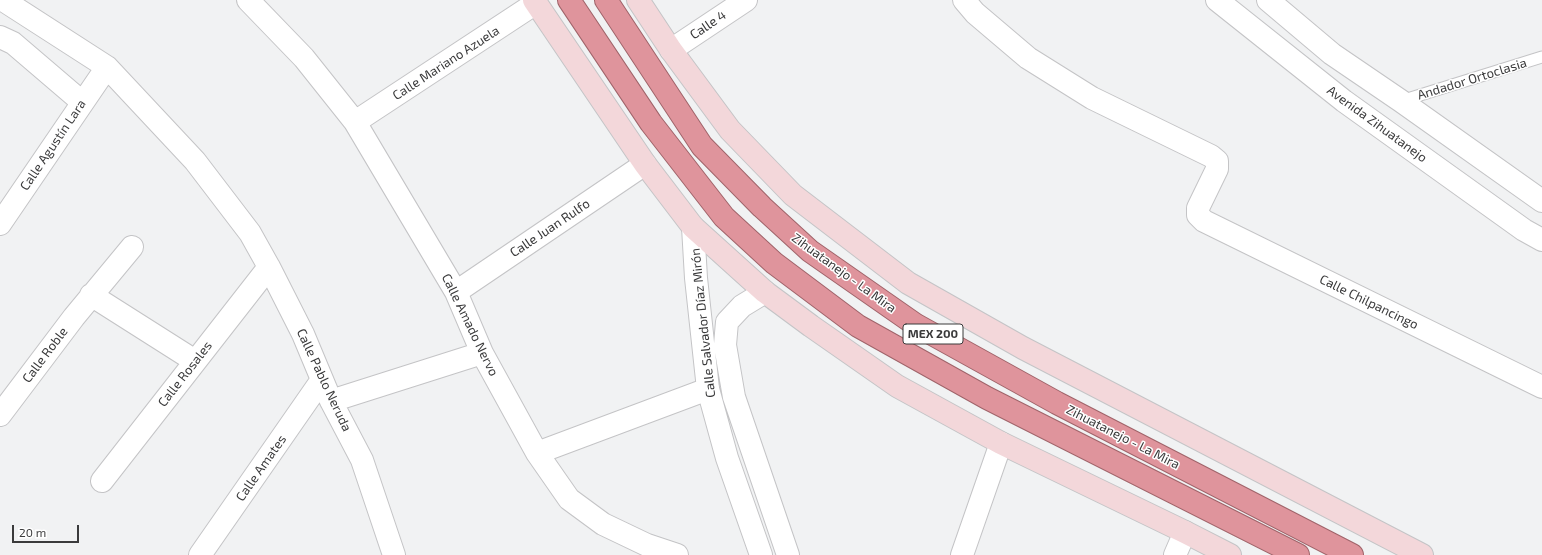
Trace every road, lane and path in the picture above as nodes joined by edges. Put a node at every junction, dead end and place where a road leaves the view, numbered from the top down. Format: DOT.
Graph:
graph roads {
  1 [pos="3,0"];
  2 [pos="248,0"];
  3 [pos="569,0"];
  4 [pos="606,0"];
  5 [pos="638,0"];
  6 [pos="746,0"];
  7 [pos="964,0"];
  8 [pos="1217,0"];
  9 [pos="1268,0"];
  10 [pos="535,2"];
  11 [pos="0,37"];
  12 [pos="671,50"];
  13 [pos="1542,57"];
  14 [pos="107,67"];
  15 [pos="1401,101"];
  16 [pos="82,102"];
  17 [pos="355,122"];
  18 [pos="645,164"];
  19 [pos="1542,201"];
  20 [pos="0,224"];
  21 [pos="693,227"];
  22 [pos="1542,240"];
  23 [pos="132,246"];
  24 [pos="270,266"];
  25 [pos="456,292"];
  26 [pos="765,292"];
  27 [pos="91,295"];
  28 [pos="482,353"];
  29 [pos="195,361"];
  30 [pos="321,381"];
  31 [pos="1542,387"];
  32 [pos="708,389"];
  33 [pos="330,401"];
  34 [pos="0,415"];
  35 [pos="1001,443"];
  36 [pos="537,453"];
  37 [pos="102,481"];
  38 [pos="1185,532"];
  39 [pos="200,555"];
  40 [pos="394,555"];
  41 [pos="678,555"];
  42 [pos="761,555"];
  43 [pos="788,555"];
  44 [pos="962,555"];
  45 [pos="1175,555"];
  46 [pos="1230,555"];
  47 [pos="1298,555"];
  48 [pos="1352,555"];
  49 [pos="1422,555"];
  1 -- 14 [label="street, Calle Pablo Neruda"];
  2 -- 17 [label="street, Calle Amado Nervo"];
  3 -- 47 [label="highway, Zihuatanejo - La Mira / MEX 200"];
  4 -- 48 [label="highway, Zihuatanejo - La Mira / MEX 200"];
  5 -- 12 [label="main road"];
  6 -- 12 [label="street, Calle 4"];
  7 -- 31 [label="street, Calle Chilpancingo"];
  8 -- 22 [label="street, Avenida Zihuatanejo"];
  9 -- 15 [label="street"];
  10 -- 17 [label="street, Calle Mariano Azuela"];
  10 -- 18 [label="main road"];
  11 -- 16 [label="street"];
  12 -- 49 [label="main road"];
  13 -- 15 [label="lane, Andador Ortoclasia"];
  14 -- 16 [label="street, Calle Agustín Lara"];
  14 -- 24 [label="street, Calle Pablo Neruda"];
  15 -- 19 [label="street"];
  16 -- 20 [label="street, Calle Agustín Lara"];
  17 -- 25 [label="street, Calle Amado Nervo"];
  18 -- 21 [label="main road"];
  18 -- 25 [label="street, Calle Juan Rulfo"];
  21 -- 26 [label="main road"];
  21 -- 32 [label="street, Calle Salvador Díaz Mirón"];
  23 -- 27 [label="street, Calle Roble"];
  24 -- 29 [label="street, Calle Rosales"];
  24 -- 30 [label="street, Calle Pablo Neruda"];
  25 -- 28 [label="street, Calle Amado Nervo"];
  26 -- 35 [label="main road"];
  26 -- 43 [label="street, Calle Salvador Díaz Mirón"];
  27 -- 29 [label="street"];
  27 -- 34 [label="street, Calle Roble"];
  28 -- 33 [label="street"];
  28 -- 36 [label="street, Calle Amado Nervo"];
  29 -- 37 [label="street, Calle Rosales"];
  30 -- 33 [label="street, Calle Pablo Neruda"];
  30 -- 39 [label="street, Calle Amates"];
  32 -- 36 [label="street"];
  32 -- 42 [label="street, Calle Salvador Díaz Mirón"];
  33 -- 40 [label="street, Calle Pablo Neruda"];
  35 -- 38 [label="main road"];
  35 -- 44 [label="street"];
  36 -- 41 [label="street, Calle Amado Nervo"];
  38 -- 45 [label="street"];
  38 -- 46 [label="main road"];
}
